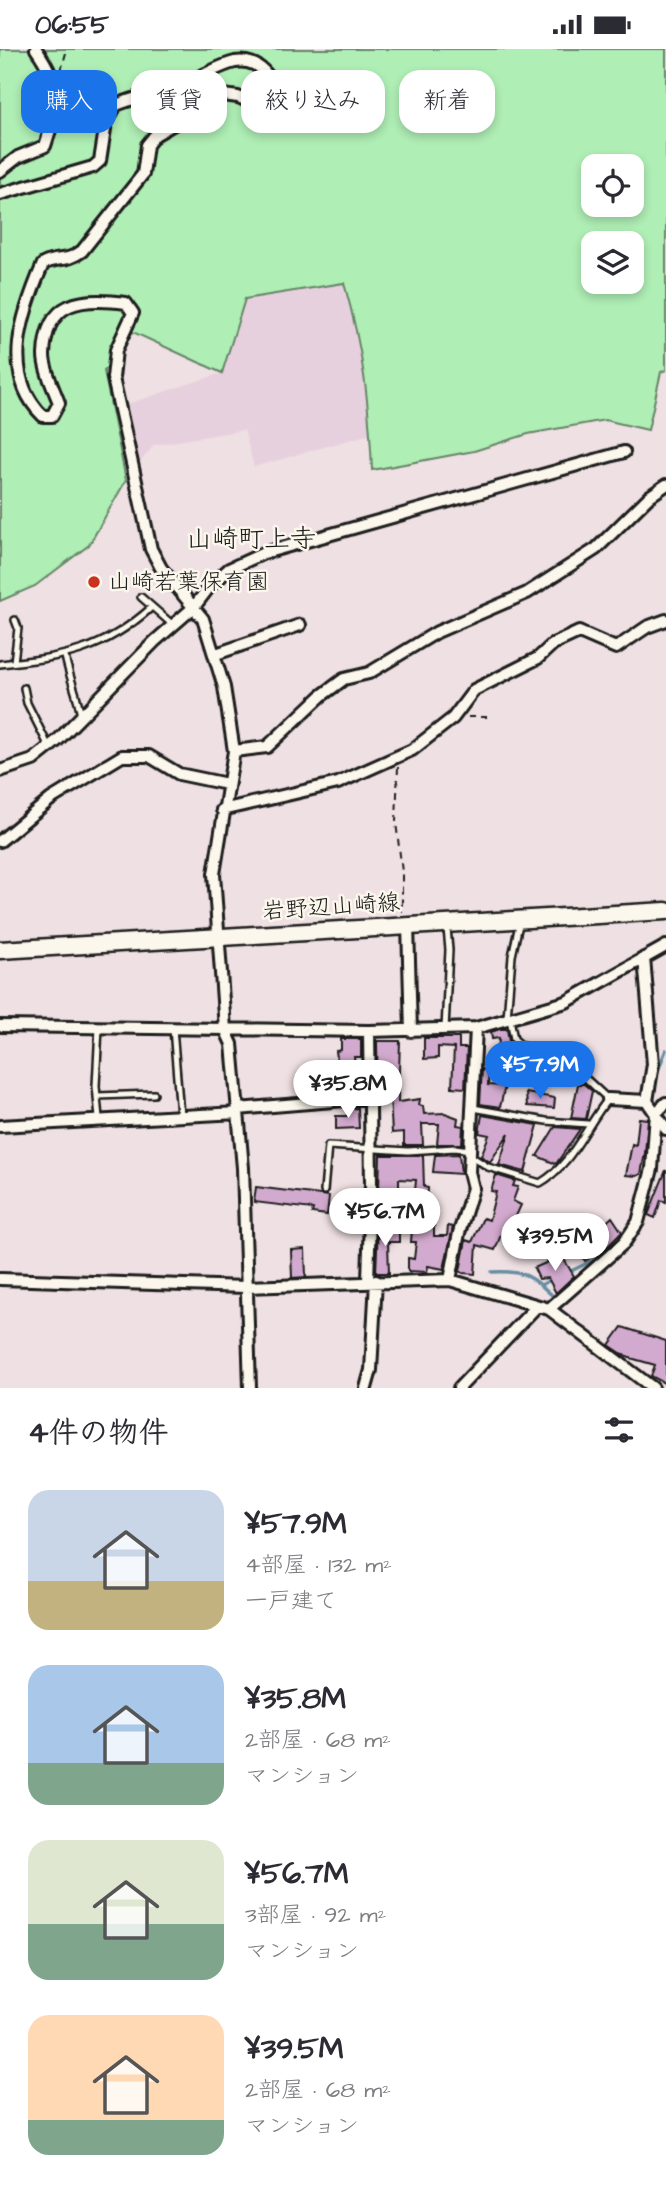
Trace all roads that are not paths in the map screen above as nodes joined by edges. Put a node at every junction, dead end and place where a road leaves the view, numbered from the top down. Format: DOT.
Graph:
graph roads {
  1 [pos="36,49"];
  2 [pos="0,171"];
  3 [pos="0,194"];
  4 [pos="624,453"];
  5 [pos="666,485"];
  6 [pos="141,597"];
  7 [pos="152,607"];
  8 [pos="194,607"];
  9 [pos="15,620"];
  10 [pos="666,620"];
  11 [pos="173,625"];
  12 [pos="300,625"];
  13 [pos="216,654"];
  14 [pos="65,656"];
  15 [pos="14,662"];
  16 [pos="0,664"];
  17 [pos="24,688"];
  18 [pos="81,717"];
  19 [pos="49,747"];
  20 [pos="234,751"];
  21 [pos="0,771"];
  22 [pos="227,784"];
  23 [pos="222,810"];
  24 [pos="0,841"];
  25 [pos="666,911"];
  26 [pos="521,917"];
  27 [pos="446,922"];
  28 [pos="405,925"];
  29 [pos="218,938"];
  30 [pos="666,946"];
  31 [pos="0,950"];
  32 [pos="644,958"];
  33 [pos="508,1019"];
  34 [pos="0,1026"];
  35 [pos="99,1027"];
  36 [pos="173,1028"];
  37 [pos="476,1028"];
  38 [pos="225,1029"];
  39 [pos="445,1029"];
  40 [pos="369,1031"];
  41 [pos="411,1031"];
  42 [pos="153,1094"];
  43 [pos="97,1096"];
  44 [pos="370,1098"];
  45 [pos="608,1099"];
  46 [pos="647,1101"];
  47 [pos="666,1103"];
  48 [pos="473,1108"];
  49 [pos="238,1111"];
  50 [pos="656,1112"];
  51 [pos="180,1115"];
  52 [pos="99,1118"];
  53 [pos="587,1123"];
  54 [pos="0,1126"];
  55 [pos="666,1129"];
  56 [pos="371,1149"];
  57 [pos="469,1153"];
  58 [pos="324,1191"];
  59 [pos="0,1279"];
  60 [pos="450,1279"];
  61 [pos="372,1281"];
  62 [pos="246,1287"];
  63 [pos="536,1307"];
  64 [pos="549,1309"];
  65 [pos="250,1388"];
  66 [pos="366,1388"];
  67 [pos="459,1388"];
  68 [pos="653,1388"];
  1 -- 2 [label="street"];
  3 -- 8 [label="street"];
  4 -- 8 [label="street"];
  5 -- 20 [label="street"];
  6 -- 7 [label="lane"];
  7 -- 11 [label="lane"];
  7 -- 14 [label="lane"];
  8 -- 11 [label="street"];
  8 -- 13 [label="street"];
  9 -- 15 [label="lane"];
  10 -- 23 [label="street"];
  11 -- 18 [label="street"];
  12 -- 13 [label="street"];
  13 -- 20 [label="street"];
  14 -- 15 [label="lane"];
  14 -- 18 [label="lane"];
  15 -- 16 [label="lane"];
  17 -- 19 [label="lane"];
  18 -- 19 [label="street"];
  19 -- 21 [label="street"];
  20 -- 22 [label="street"];
  22 -- 23 [label="street"];
  22 -- 24 [label="street"];
  23 -- 29 [label="street"];
  25 -- 26 [label="main road, 岩野辺山崎線"];
  26 -- 27 [label="main road, 岩野辺山崎線"];
  26 -- 33 [label="lane"];
  27 -- 28 [label="main road, 岩野辺山崎線"];
  27 -- 39 [label="lane"];
  28 -- 29 [label="main road, 岩野辺山崎線"];
  28 -- 41 [label="street"];
  29 -- 31 [label="main road, 岩野辺山崎線"];
  29 -- 38 [label="street"];
  30 -- 32 [label="street"];
  32 -- 33 [label="street"];
  32 -- 46 [label="street"];
  33 -- 37 [label="street"];
  33 -- 45 [label="lane"];
  34 -- 35 [label="street"];
  35 -- 36 [label="street"];
  35 -- 43 [label="lane"];
  36 -- 38 [label="street"];
  36 -- 51 [label="lane"];
  37 -- 39 [label="street"];
  37 -- 48 [label="street"];
  38 -- 40 [label="street"];
  38 -- 49 [label="street"];
  39 -- 41 [label="street"];
  40 -- 41 [label="street"];
  40 -- 44 [label="street"];
  42 -- 43 [label="lane"];
  43 -- 52 [label="lane"];
  44 -- 49 [label="street"];
  44 -- 56 [label="street"];
  45 -- 46 [label="street"];
  45 -- 53 [label="lane"];
  46 -- 50 [label="street"];
  47 -- 50 [label="street"];
  48 -- 53 [label="lane"];
  48 -- 57 [label="street"];
  49 -- 51 [label="street"];
  49 -- 62 [label="street"];
  50 -- 55 [label="street"];
  50 -- 64 [label="street"];
  51 -- 52 [label="street"];
  52 -- 54 [label="street"];
  53 -- 57 [label="lane"];
  56 -- 57 [label="lane"];
  56 -- 58 [label="lane"];
  56 -- 61 [label="street"];
  57 -- 60 [label="street"];
  59 -- 62 [label="street"];
  60 -- 61 [label="street"];
  60 -- 63 [label="street"];
  61 -- 62 [label="street"];
  61 -- 66 [label="street"];
  62 -- 65 [label="street"];
  63 -- 64 [label="street"];
  63 -- 67 [label="street"];
  64 -- 68 [label="street"];
}
